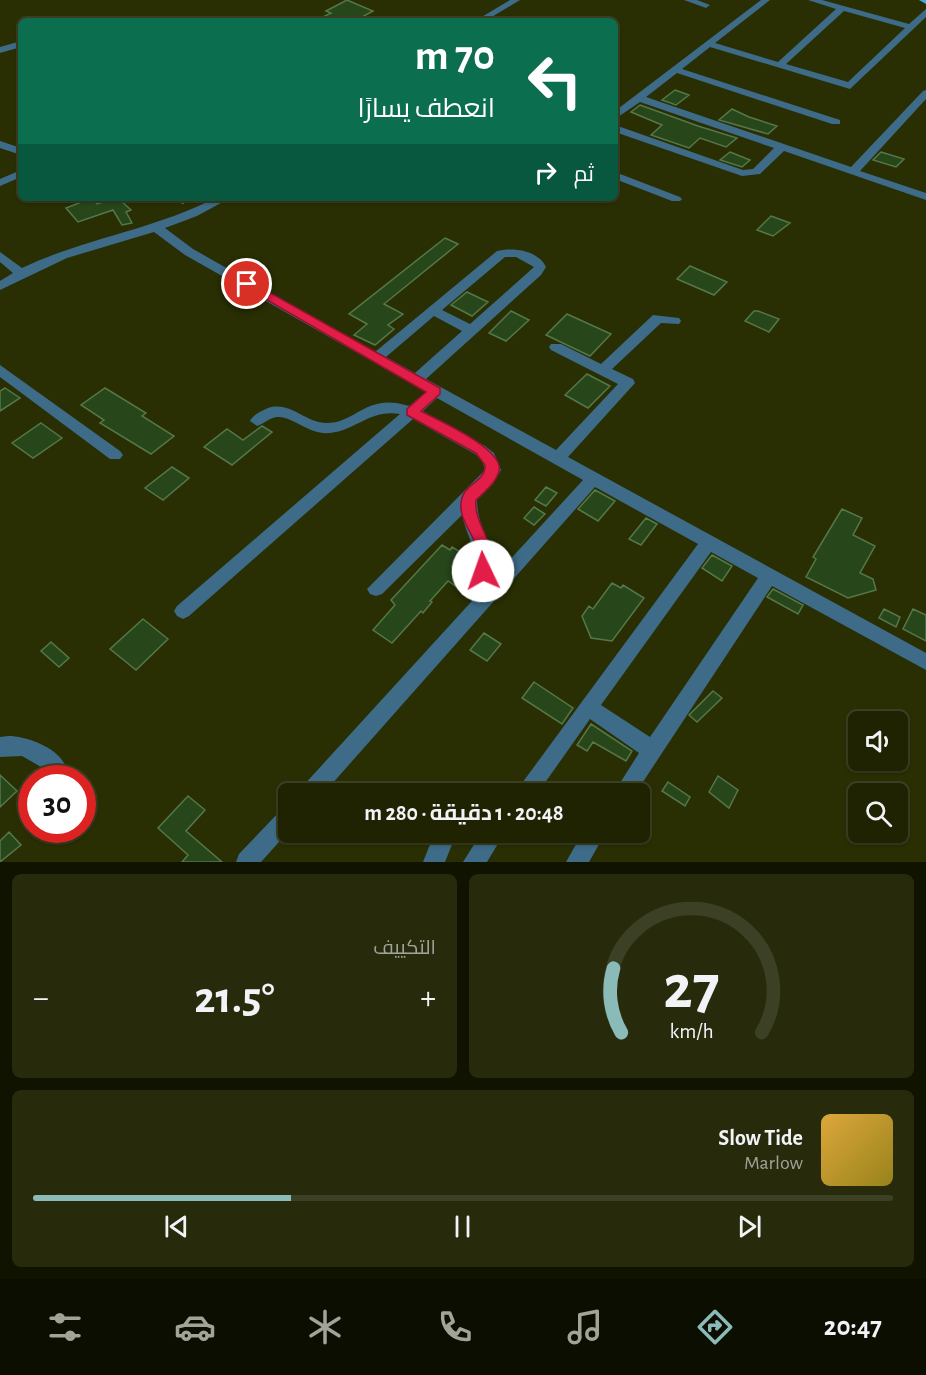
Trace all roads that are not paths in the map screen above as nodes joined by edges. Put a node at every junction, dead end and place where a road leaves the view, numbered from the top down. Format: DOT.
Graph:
graph roads {
  1 [pos="516,0"];
  2 [pos="688,0"];
  3 [pos="766,0"];
  4 [pos="812,0"];
  5 [pos="706,5"];
  6 [pos="843,8"];
  7 [pos="926,12"];
  8 [pos="484,18"];
  9 [pos="911,27"];
  10 [pos="708,44"];
  11 [pos="18,45"];
  12 [pos="0,50"];
  13 [pos="780,65"];
  14 [pos="675,70"];
  15 [pos="926,93"];
  16 [pos="639,98"];
  17 [pos="618,114"];
  18 [pos="836,122"];
  19 [pos="618,129"];
  20 [pos="0,144"];
  21 [pos="782,147"];
  22 [pos="18,151"];
  23 [pos="853,172"];
  24 [pos="18,174"];
  25 [pos="618,176"];
  26 [pos="0,183"];
  27 [pos="925,196"];
  28 [pos="676,199"];
  29 [pos="218,201"];
  30 [pos="156,227"];
  31 [pos="0,256"];
  32 [pos="20,273"];
  33 [pos="0,286"];
  34 [pos="433,310"];
  35 [pos="674,321"];
  36 [pos="471,330"];
  37 [pos="556,347"];
  38 [pos="376,358"];
  39 [pos="604,369"];
  40 [pos="0,370"];
  41 [pos="416,380"];
  42 [pos="436,391"];
  43 [pos="412,412"];
  44 [pos="257,421"];
  45 [pos="115,455"];
  46 [pos="557,459"];
  47 [pos="593,479"];
  48 [pos="469,498"];
  49 [pos="709,542"];
  50 [pos="770,574"];
  51 [pos="476,585"];
  52 [pos="376,589"];
  53 [pos="183,611"];
  54 [pos="926,662"];
  55 [pos="588,707"];
  56 [pos="0,747"];
  57 [pos="652,750"];
  58 [pos="55,765"];
  59 [pos="319,783"];
  60 [pos="532,783"];
  61 [pos="630,783"];
  62 [pos="278,828"];
  63 [pos="442,843"];
  64 [pos="487,843"];
  65 [pos="589,843"];
  66 [pos="247,862"];
  67 [pos="434,862"];
  68 [pos="474,862"];
  69 [pos="577,862"];
  1 -- 8 [label="street"];
  2 -- 5 [label="street"];
  3 -- 10 [label="street"];
  4 -- 6 [label="street"];
  6 -- 9 [label="street"];
  6 -- 13 [label="street"];
  7 -- 9 [label="street"];
  9 -- 13 [label="street"];
  10 -- 13 [label="street"];
  10 -- 14 [label="street"];
  11 -- 12 [label="street"];
  14 -- 16 [label="street"];
  14 -- 18 [label="street"];
  15 -- 23 [label="street"];
  16 -- 17 [label="street"];
  16 -- 21 [label="street"];
  19 -- 21 [label="street"];
  20 -- 22 [label="street"];
  21 -- 23 [label="street"];
  23 -- 27 [label="street"];
  24 -- 26 [label="street"];
  25 -- 28 [label="street"];
  29 -- 30 [label="street"];
  30 -- 32 [label="street"];
  30 -- 38 [label="street"];
  31 -- 32 [label="street"];
  32 -- 33 [label="street"];
  34 -- 36 [label="street"];
  34 -- 36 [label="street"];
  34 -- 38 [label="street"];
  35 -- 39 [label="street"];
  36 -- 41 [label="street"];
  37 -- 39 [label="street"];
  38 -- 41 [label="street"];
  39 -- 46 [label="street"];
  40 -- 45 [label="street"];
  41 -- 42 [label="street"];
  42 -- 43 [label="street"];
  42 -- 46 [label="street"];
  43 -- 44 [label="street"];
  43 -- 48 [label="street"];
  43 -- 53 [label="street"];
  46 -- 47 [label="street"];
  47 -- 49 [label="street"];
  47 -- 59 [label="street"];
  48 -- 51 [label="street"];
  48 -- 52 [label="street"];
  49 -- 50 [label="street"];
  49 -- 55 [label="street"];
  50 -- 54 [label="street"];
  50 -- 57 [label="street"];
  55 -- 57 [label="street"];
  55 -- 60 [label="street"];
  56 -- 58 [label="street"];
  57 -- 61 [label="street"];
  62 -- 66 [label="street"];
  63 -- 67 [label="street"];
  64 -- 68 [label="street"];
  65 -- 69 [label="street"];
}
